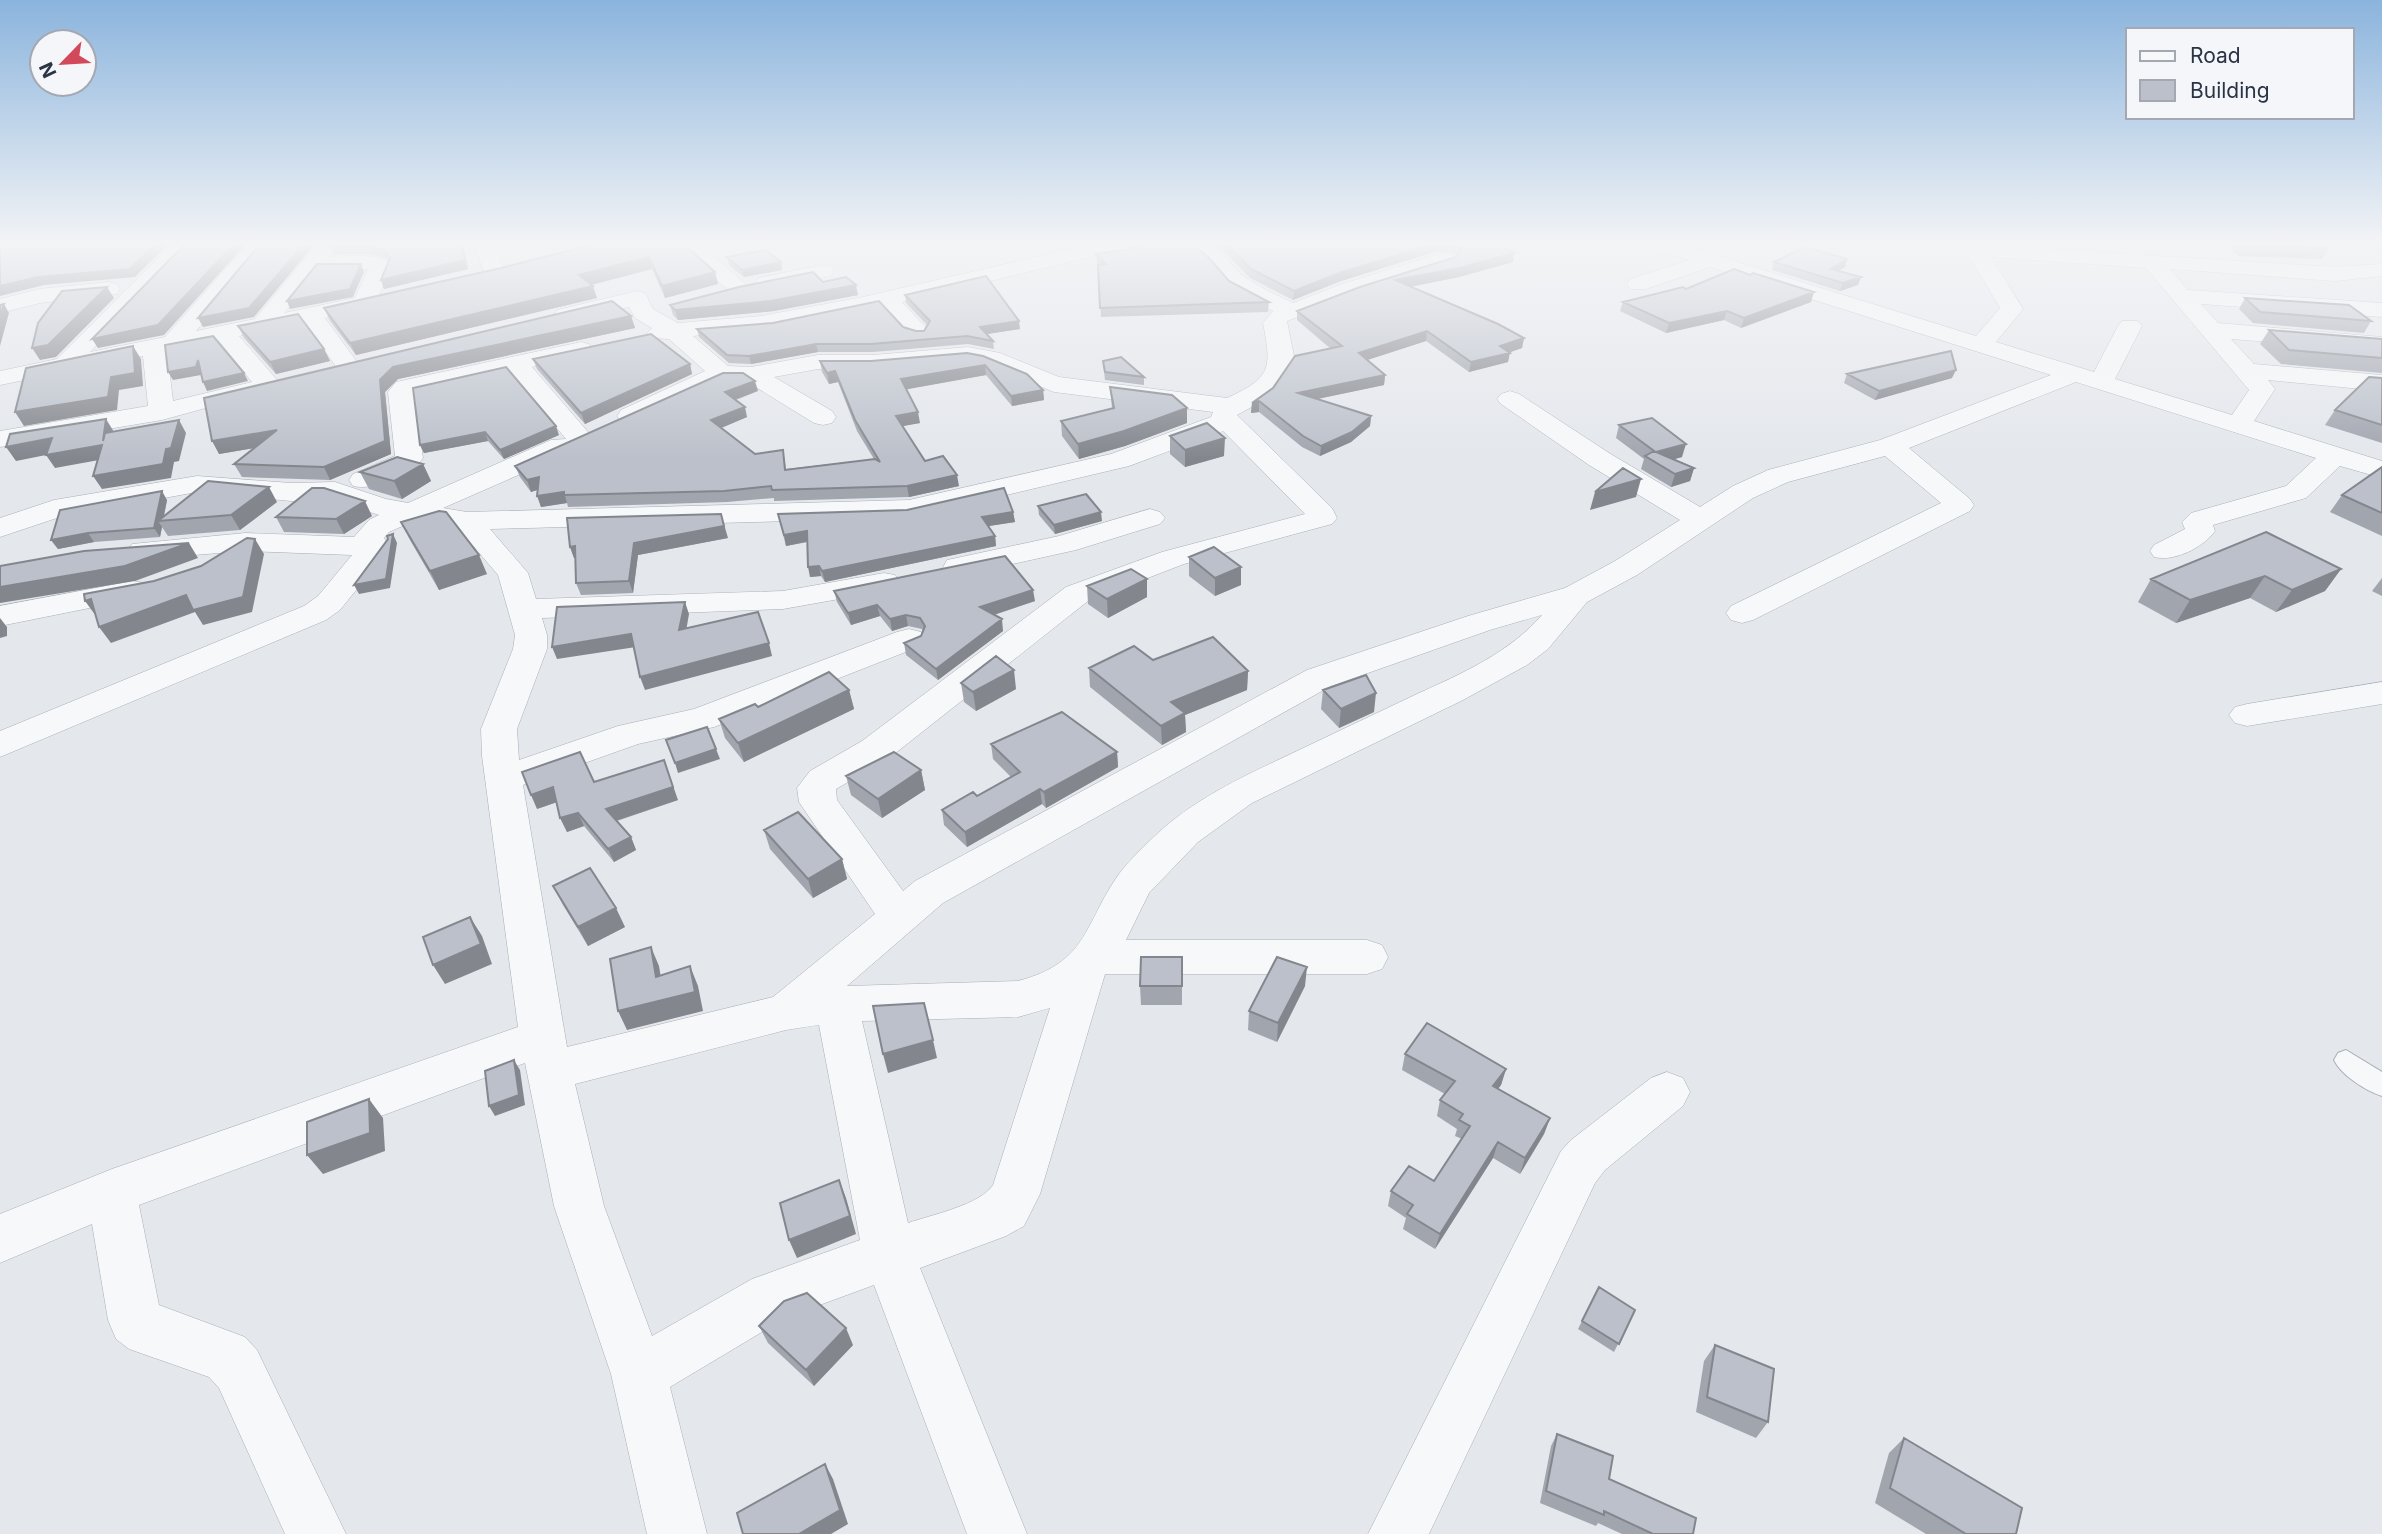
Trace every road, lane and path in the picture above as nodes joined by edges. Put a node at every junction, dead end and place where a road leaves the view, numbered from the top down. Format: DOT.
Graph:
graph roads {
  1 [pos="45,316"];
  2 [pos="113,316"];
  3 [pos="191,316"];
  4 [pos="270,316"];
  5 [pos="303,316"];
  6 [pos="313,316"];
  7 [pos="563,316"];
  8 [pos="648,316"];
  9 [pos="800,316"];
  10 [pos="903,316"];
  11 [pos="1282,316"];
  12 [pos="1890,316"];
  13 [pos="2006,316"];
  14 [pos="2199,316"];
  15 [pos="42,320"];
  16 [pos="545,320"];
  17 [pos="263,324"];
  18 [pos="2130,326"];
  19 [pos="673,330"];
  20 [pos="2212,330"];
  21 [pos="917,331"];
  22 [pos="225,333"];
  23 [pos="634,338"];
  24 [pos="607,344"];
  25 [pos="1981,344"];
  26 [pos="2382,344"];
  27 [pos="163,345"];
  28 [pos="67,362"];
  29 [pos="515,362"];
  30 [pos="2248,371"];
  31 [pos="322,373"];
  32 [pos="721,373"];
  33 [pos="751,374"];
  34 [pos="0,378"];
  35 [pos="2088,378"];
  36 [pos="295,379"];
  37 [pos="2382,383"];
  38 [pos="268,386"];
  39 [pos="1510,399"];
  40 [pos="162,412"];
  41 [pos="1228,413"];
  42 [pos="822,417"];
  43 [pos="2238,425"];
  44 [pos="579,438"];
  45 [pos="0,439"];
  46 [pos="1890,446"];
  47 [pos="2335,455"];
  48 [pos="2382,470"];
  49 [pos="324,491"];
  50 [pos="411,513"];
  51 [pos="1150,517"];
  52 [pos="1701,520"];
  53 [pos="467,521"];
  54 [pos="0,528"];
  55 [pos="245,542"];
  56 [pos="375,547"];
  57 [pos="121,551"];
  58 [pos="2165,551"];
  59 [pos="1576,595"];
  60 [pos="524,609"];
  61 [pos="1742,613"];
  62 [pos="0,616"];
  63 [pos="909,639"];
  64 [pos="2382,693"];
  65 [pos="2247,715"];
  66 [pos="0,744"];
  67 [pos="500,754"];
  68 [pos="898,915"];
  69 [pos="1367,957"];
  70 [pos="1089,964"];
  71 [pos="837,1005"];
  72 [pos="786,1012"];
  73 [pos="546,1055"];
  74 [pos="2346,1060"];
  75 [pos="2382,1086"];
  76 [pos="1667,1092"];
  77 [pos="112,1192"];
  78 [pos="0,1239"];
  79 [pos="889,1255"];
  80 [pos="639,1374"];
  81 [pos="316,1534"];
  82 [pos="677,1534"];
  83 [pos="997,1534"];
  84 [pos="1398,1534"];
  1 -- 15 [label="street"];
  2 -- 28 [label="street"];
  3 -- 27 [label="street"];
  4 -- 17 [label="street"];
  5 -- 17 [label="street"];
  6 -- 31 [label="street"];
  7 -- 16 [label="street"];
  8 -- 19 [label="street"];
  9 -- 19 [label="street"];
  10 -- 21 [label="street"];
  11 -- 41 [label="street"];
  12 -- 25 [label="street"];
  13 -- 25 [label="street"];
  14 -- 20 [label="street"];
  17 -- 22 [label="street"];
  18 -- 35 [label="street"];
  19 -- 23 [label="street"];
  19 -- 32 [label="street"];
  20 -- 26 [label="street"];
  20 -- 30 [label="street"];
  22 -- 27 [label="street"];
  22 -- 38 [label="street"];
  24 -- 29 [label="street"];
  25 -- 35 [label="street"];
  27 -- 28 [label="street"];
  27 -- 40 [label="street"];
  28 -- 34 [label="street"];
  29 -- 44 [label="street"];
  29 -- 49 [label="street"];
  30 -- 37 [label="street"];
  30 -- 43 [label="street"];
  32 -- 33 [label="street"];
  32 -- 44 [label="street"];
  33 -- 41 [label="street"];
  33 -- 42 [label="street"];
  35 -- 43 [label="street"];
  35 -- 46 [label="street"];
  36 -- 38 [label="street"];
  38 -- 40 [label="street"];
  39 -- 52 [label="street"];
  40 -- 45 [label="street"];
  41 -- 53 [label="street"];
  41 -- 68 [label="street"];
  43 -- 47 [label="street"];
  44 -- 50 [label="street"];
  46 -- 52 [label="street"];
  46 -- 61 [label="street"];
  47 -- 48 [label="street"];
  47 -- 58 [label="street"];
  49 -- 50 [label="street"];
  49 -- 54 [label="street"];
  49 -- 55 [label="street"];
  50 -- 53 [label="street"];
  50 -- 56 [label="street"];
  51 -- 60 [label="street"];
  52 -- 59 [label="street"];
  53 -- 60 [label="street"];
  55 -- 56 [label="street"];
  55 -- 57 [label="street"];
  55 -- 62 [label="street"];
  56 -- 66 [label="street"];
  59 -- 68 [label="street"];
  59 -- 70 [label="street"];
  60 -- 67 [label="street"];
  63 -- 67 [label="street"];
  64 -- 65 [label="street"];
  67 -- 73 [label="street"];
  68 -- 72 [label="street"];
  69 -- 70 [label="street"];
  70 -- 71 [label="street"];
  70 -- 79 [label="street"];
  71 -- 72 [label="street"];
  71 -- 79 [label="street"];
  72 -- 73 [label="street"];
  73 -- 77 [label="street"];
  73 -- 80 [label="street"];
  74 -- 75 [label="lane"];
  76 -- 84 [label="street"];
  77 -- 78 [label="street"];
  77 -- 81 [label="street"];
  79 -- 80 [label="street"];
  79 -- 83 [label="street"];
  80 -- 82 [label="street"];
}
